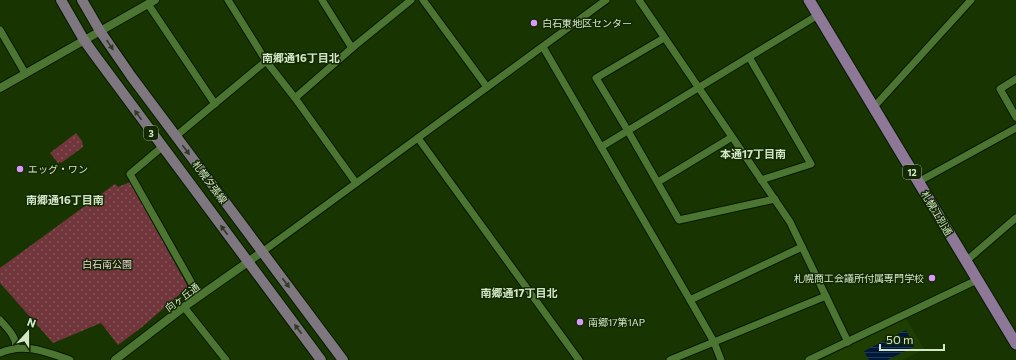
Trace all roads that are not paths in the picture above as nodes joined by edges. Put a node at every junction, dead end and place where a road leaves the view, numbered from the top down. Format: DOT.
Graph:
graph roads {
  1 [pos="61,0"];
  2 [pos="82,0"];
  3 [pos="228,0"];
  4 [pos="322,0"];
  5 [pos="411,0"];
  6 [pos="423,0"];
  7 [pos="606,0"];
  8 [pos="639,0"];
  9 [pos="809,0"];
  10 [pos="971,0"];
  11 [pos="152,2"];
  12 [pos="818,15"];
  13 [pos="0,30"];
  14 [pos="100,30"];
  15 [pos="664,38"];
  16 [pos="84,40"];
  17 [pos="543,46"];
  18 [pos="352,48"];
  19 [pos="749,57"];
  20 [pos="266,61"];
  21 [pos="25,73"];
  22 [pos="1016,79"];
  23 [pos="488,87"];
  24 [pos="0,88"];
  25 [pos="699,88"];
  26 [pos="295,98"];
  27 [pos="215,104"];
  28 [pos="873,108"];
  29 [pos="1016,117"];
  30 [pos="1016,128"];
  31 [pos="628,131"];
  32 [pos="176,136"];
  33 [pos="732,137"];
  34 [pos="418,138"];
  35 [pos="162,147"];
  36 [pos="600,147"];
  37 [pos="761,180"];
  38 [pos="658,182"];
  39 [pos="918,182"];
  40 [pos="356,183"];
  41 [pos="775,199"];
  42 [pos="1016,218"];
  43 [pos="802,247"];
  44 [pos="262,252"];
  45 [pos="966,261"];
  46 [pos="247,262"];
  47 [pos="977,280"];
  48 [pos="199,296"];
  49 [pos="826,296"];
  50 [pos="690,300"];
  51 [pos="184,307"];
  52 [pos="0,320"];
  53 [pos="714,342"];
  54 [pos="848,342"];
  55 [pos="1016,344"];
  56 [pos="16,347"];
  57 [pos="0,353"];
  58 [pos="70,360"];
  59 [pos="115,360"];
  60 [pos="225,360"];
  61 [pos="321,360"];
  62 [pos="343,360"];
  63 [pos="579,360"];
  64 [pos="670,360"];
  65 [pos="721,360"];
  66 [pos="809,360"];
  1 -- 16 [label="main road, 札幌夕張線 / 3"];
  2 -- 14 [label="main road, 札幌夕張線 / 3"];
  3 -- 20 [label="street"];
  4 -- 18 [label="street"];
  5 -- 18 [label="street"];
  6 -- 23 [label="street"];
  7 -- 17 [label="street"];
  8 -- 15 [label="street"];
  9 -- 12 [label="highway, 札幌江別通 / 12"];
  10 -- 28 [label="street"];
  11 -- 14 [label="street"];
  11 -- 27 [label="street"];
  12 -- 19 [label="street"];
  12 -- 28 [label="highway, 札幌江別通 / 12"];
  13 -- 21 [label="street"];
  14 -- 16 [label="street"];
  14 -- 32 [label="main road, 札幌夕張線 / 3, one-way"];
  15 -- 25 [label="street"];
  15 -- 31 [label="street"];
  16 -- 21 [label="street"];
  35 -- 16 [label="main road, 札幌夕張線 / 3, one-way"];
  17 -- 23 [label="street"];
  17 -- 36 [label="street"];
  18 -- 26 [label="street"];
  19 -- 25 [label="street"];
  19 -- 37 [label="street"];
  20 -- 26 [label="street"];
  20 -- 27 [label="street"];
  21 -- 24 [label="street"];
  22 -- 29 [label="street"];
  23 -- 34 [label="street"];
  25 -- 31 [label="street"];
  25 -- 33 [label="street"];
  26 -- 40 [label="street"];
  27 -- 32 [label="street"];
  28 -- 39 [label="highway, 札幌江別通 / 12"];
  30 -- 39 [label="street"];
  31 -- 36 [label="street"];
  31 -- 38 [label="street"];
  32 -- 44 [label="main road, 札幌夕張線 / 3, one-way"];
  33 -- 37 [label="street"];
  33 -- 38 [label="street"];
  34 -- 40 [label="street"];
  34 -- 63 [label="street"];
  46 -- 35 [label="main road, 札幌夕張線 / 3, one-way"];
  35 -- 48 [label="street"];
  36 -- 50 [label="street"];
  37 -- 41 [label="street"];
  38 -- 41 [label="street"];
  39 -- 45 [label="highway, 札幌江別通 / 12"];
  40 -- 44 [label="street"];
  41 -- 43 [label="street"];
  42 -- 45 [label="street"];
  43 -- 49 [label="street"];
  43 -- 50 [label="street"];
  44 -- 46 [label="street, 向ヶ丘通"];
  44 -- 62 [label="main road, 札幌夕張線 / 3, one-way"];
  45 -- 47 [label="highway, 札幌江別通 / 12"];
  46 -- 48 [label="street, 向ヶ丘通"];
  61 -- 46 [label="main road, 札幌夕張線 / 3, one-way"];
  47 -- 54 [label="street"];
  47 -- 55 [label="highway, 札幌江別通 / 12"];
  48 -- 51 [label="street, 向ヶ丘通"];
  49 -- 53 [label="street"];
  49 -- 54 [label="street"];
  50 -- 53 [label="street"];
  51 -- 59 [label="street, 向ヶ丘通"];
  51 -- 60 [label="street"];
  52 -- 56 [label="street"];
  53 -- 64 [label="street"];
  53 -- 65 [label="street"];
  54 -- 66 [label="street"];
  56 -- 57 [label="street"];
  56 -- 58 [label="street"];
}
